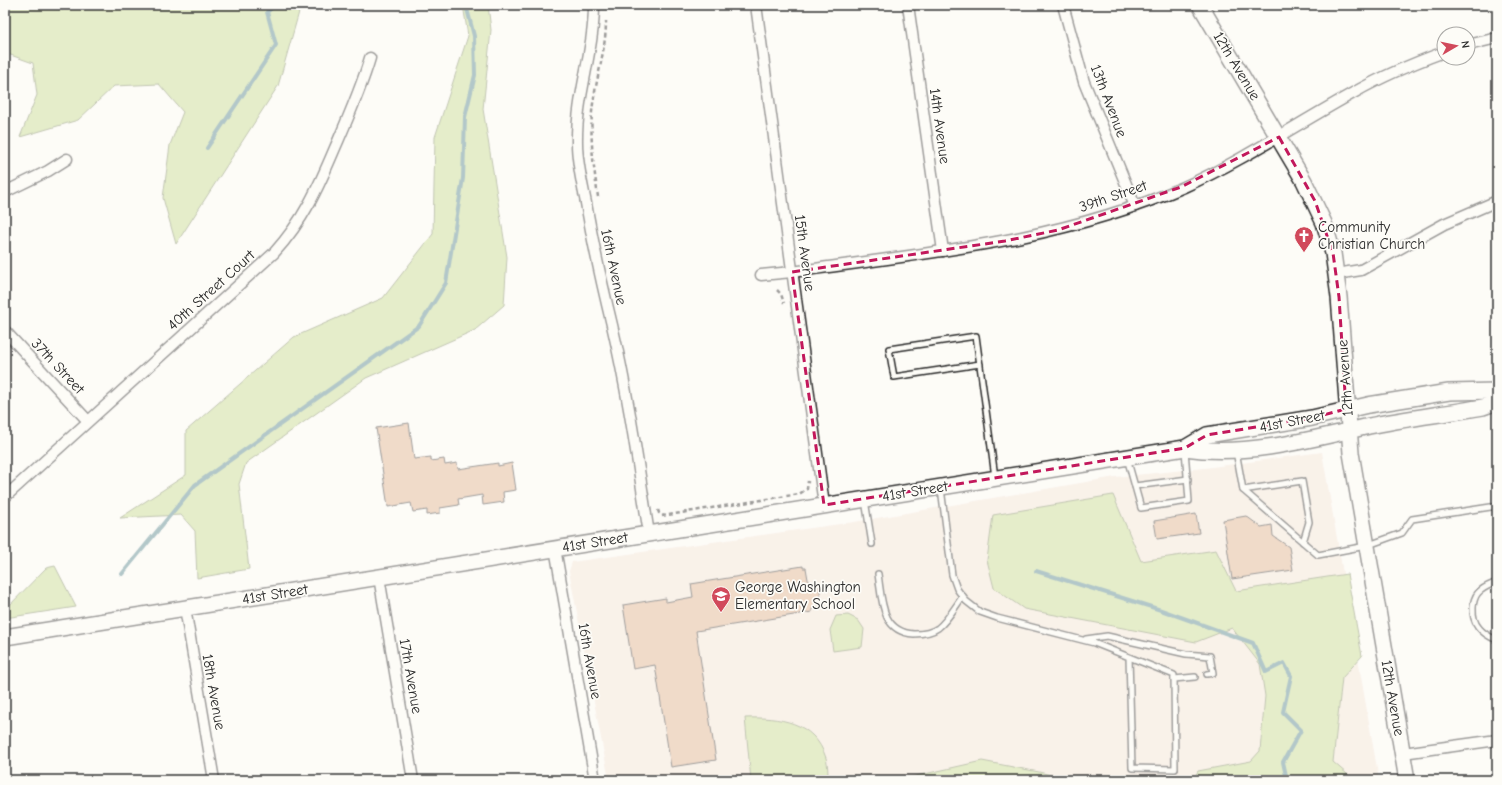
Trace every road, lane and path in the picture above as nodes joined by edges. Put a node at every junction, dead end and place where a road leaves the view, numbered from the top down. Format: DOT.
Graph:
graph roads {
  1 [pos="594,5"];
  2 [pos="756,5"];
  3 [pos="908,5"];
  4 [pos="1063,5"];
  5 [pos="1200,5"];
  6 [pos="606,18"];
  7 [pos="1497,38"];
  8 [pos="1476,43"];
  9 [pos="1436,55"];
  10 [pos="370,58"];
  11 [pos="1279,137"];
  12 [pos="67,159"];
  13 [pos="5,192"];
  14 [pos="1497,201"];
  15 [pos="599,202"];
  16 [pos="1135,206"];
  17 [pos="943,250"];
  18 [pos="792,272"];
  19 [pos="1336,274"];
  20 [pos="761,275"];
  21 [pos="777,290"];
  22 [pos="784,304"];
  23 [pos="5,331"];
  24 [pos="980,364"];
  25 [pos="1497,392"];
  26 [pos="1497,402"];
  27 [pos="1346,409"];
  28 [pos="88,421"];
  29 [pos="1349,431"];
  30 [pos="1185,448"];
  31 [pos="1236,450"];
  32 [pos="1127,457"];
  33 [pos="807,474"];
  34 [pos="995,478"];
  35 [pos="1188,479"];
  36 [pos="1135,486"];
  37 [pos="941,487"];
  38 [pos="1243,490"];
  39 [pos="5,497"];
  40 [pos="865,499"];
  41 [pos="824,506"];
  42 [pos="1497,506"];
  43 [pos="658,508"];
  44 [pos="664,516"];
  45 [pos="657,517"];
  46 [pos="649,534"];
  47 [pos="1303,542"];
  48 [pos="872,544"];
  49 [pos="1366,546"];
  50 [pos="555,548"];
  51 [pos="878,574"];
  52 [pos="379,577"];
  53 [pos="1497,582"];
  54 [pos="963,596"];
  55 [pos="184,608"];
  56 [pos="5,638"];
  57 [pos="1083,640"];
  58 [pos="1497,640"];
  59 [pos="1129,657"];
  60 [pos="1208,674"];
  61 [pos="1195,677"];
  62 [pos="1174,679"];
  63 [pos="1497,740"];
  64 [pos="1403,753"];
  65 [pos="214,780"];
  66 [pos="413,780"];
  67 [pos="595,780"];
  68 [pos="716,780"];
  69 [pos="724,780"];
  70 [pos="1407,780"];
  1 -- 46 [label="street, 16th Avenue"];
  2 -- 18 [label="street, 15th Avenue"];
  3 -- 17 [label="street, 14th Avenue"];
  4 -- 16 [label="street, 13th Avenue"];
  5 -- 11 [label="street, 12th Avenue"];
  6 -- 15 [label="path"];
  7 -- 8 [label="street"];
  9 -- 11 [label="street, 39th Street"];
  10 -- 28 [label="street, 40th Street Court"];
  11 -- 16 [label="street, 39th Street"];
  11 -- 19 [label="street, 12th Avenue"];
  12 -- 13 [label="street"];
  14 -- 19 [label="street"];
  16 -- 17 [label="street, 39th Street"];
  17 -- 18 [label="street, 39th Street"];
  18 -- 20 [label="street, 39th Street"];
  18 -- 41 [label="street, 15th Avenue"];
  19 -- 27 [label="street, 12th Avenue"];
  21 -- 22 [label="path"];
  23 -- 28 [label="street, 37th Street"];
  24 -- 24 [label="lane"];
  24 -- 34 [label="lane"];
  25 -- 27 [label="street, 41st Street"];
  26 -- 29 [label="street, 41st Street"];
  27 -- 29 [label="street, 12th Avenue"];
  27 -- 30 [label="street, 41st Street"];
  28 -- 39 [label="street, 40th Street Court"];
  29 -- 31 [label="street, 41st Street"];
  29 -- 49 [label="street, 12th Avenue"];
  30 -- 31 [label="street, 41st Street"];
  30 -- 32 [label="street, 41st Street"];
  30 -- 35 [label="lane"];
  31 -- 38 [label="lane"];
  32 -- 34 [label="street, 41st Street"];
  32 -- 36 [label="lane"];
  33 -- 44 [label="path"];
  34 -- 37 [label="street, 41st Street"];
  35 -- 36 [label="lane"];
  35 -- 36 [label="lane"];
  37 -- 40 [label="street, 41st Street"];
  37 -- 54 [label="lane"];
  38 -- 47 [label="lane"];
  38 -- 47 [label="lane"];
  40 -- 41 [label="street, 41st Street"];
  40 -- 48 [label="lane"];
  41 -- 46 [label="street, 41st Street"];
  42 -- 49 [label="lane"];
  43 -- 44 [label="path"];
  44 -- 45 [label="path"];
  46 -- 50 [label="street, 41st Street"];
  47 -- 49 [label="lane"];
  49 -- 64 [label="street, 12th Avenue"];
  50 -- 52 [label="street, 41st Street"];
  50 -- 67 [label="street, 16th Avenue"];
  51 -- 54 [label="lane"];
  52 -- 55 [label="street, 41st Street"];
  52 -- 66 [label="street, 17th Avenue"];
  53 -- 58 [label="lane"];
  54 -- 57 [label="lane"];
  55 -- 56 [label="street, 41st Street"];
  55 -- 65 [label="street, 18th Avenue"];
  57 -- 59 [label="lane"];
  57 -- 60 [label="lane"];
  59 -- 62 [label="lane"];
  59 -- 62 [label="lane"];
  61 -- 62 [label="lane"];
  63 -- 64 [label="street"];
  64 -- 70 [label="street, 12th Avenue"];
  68 -- 69 [label="lane"];
}
